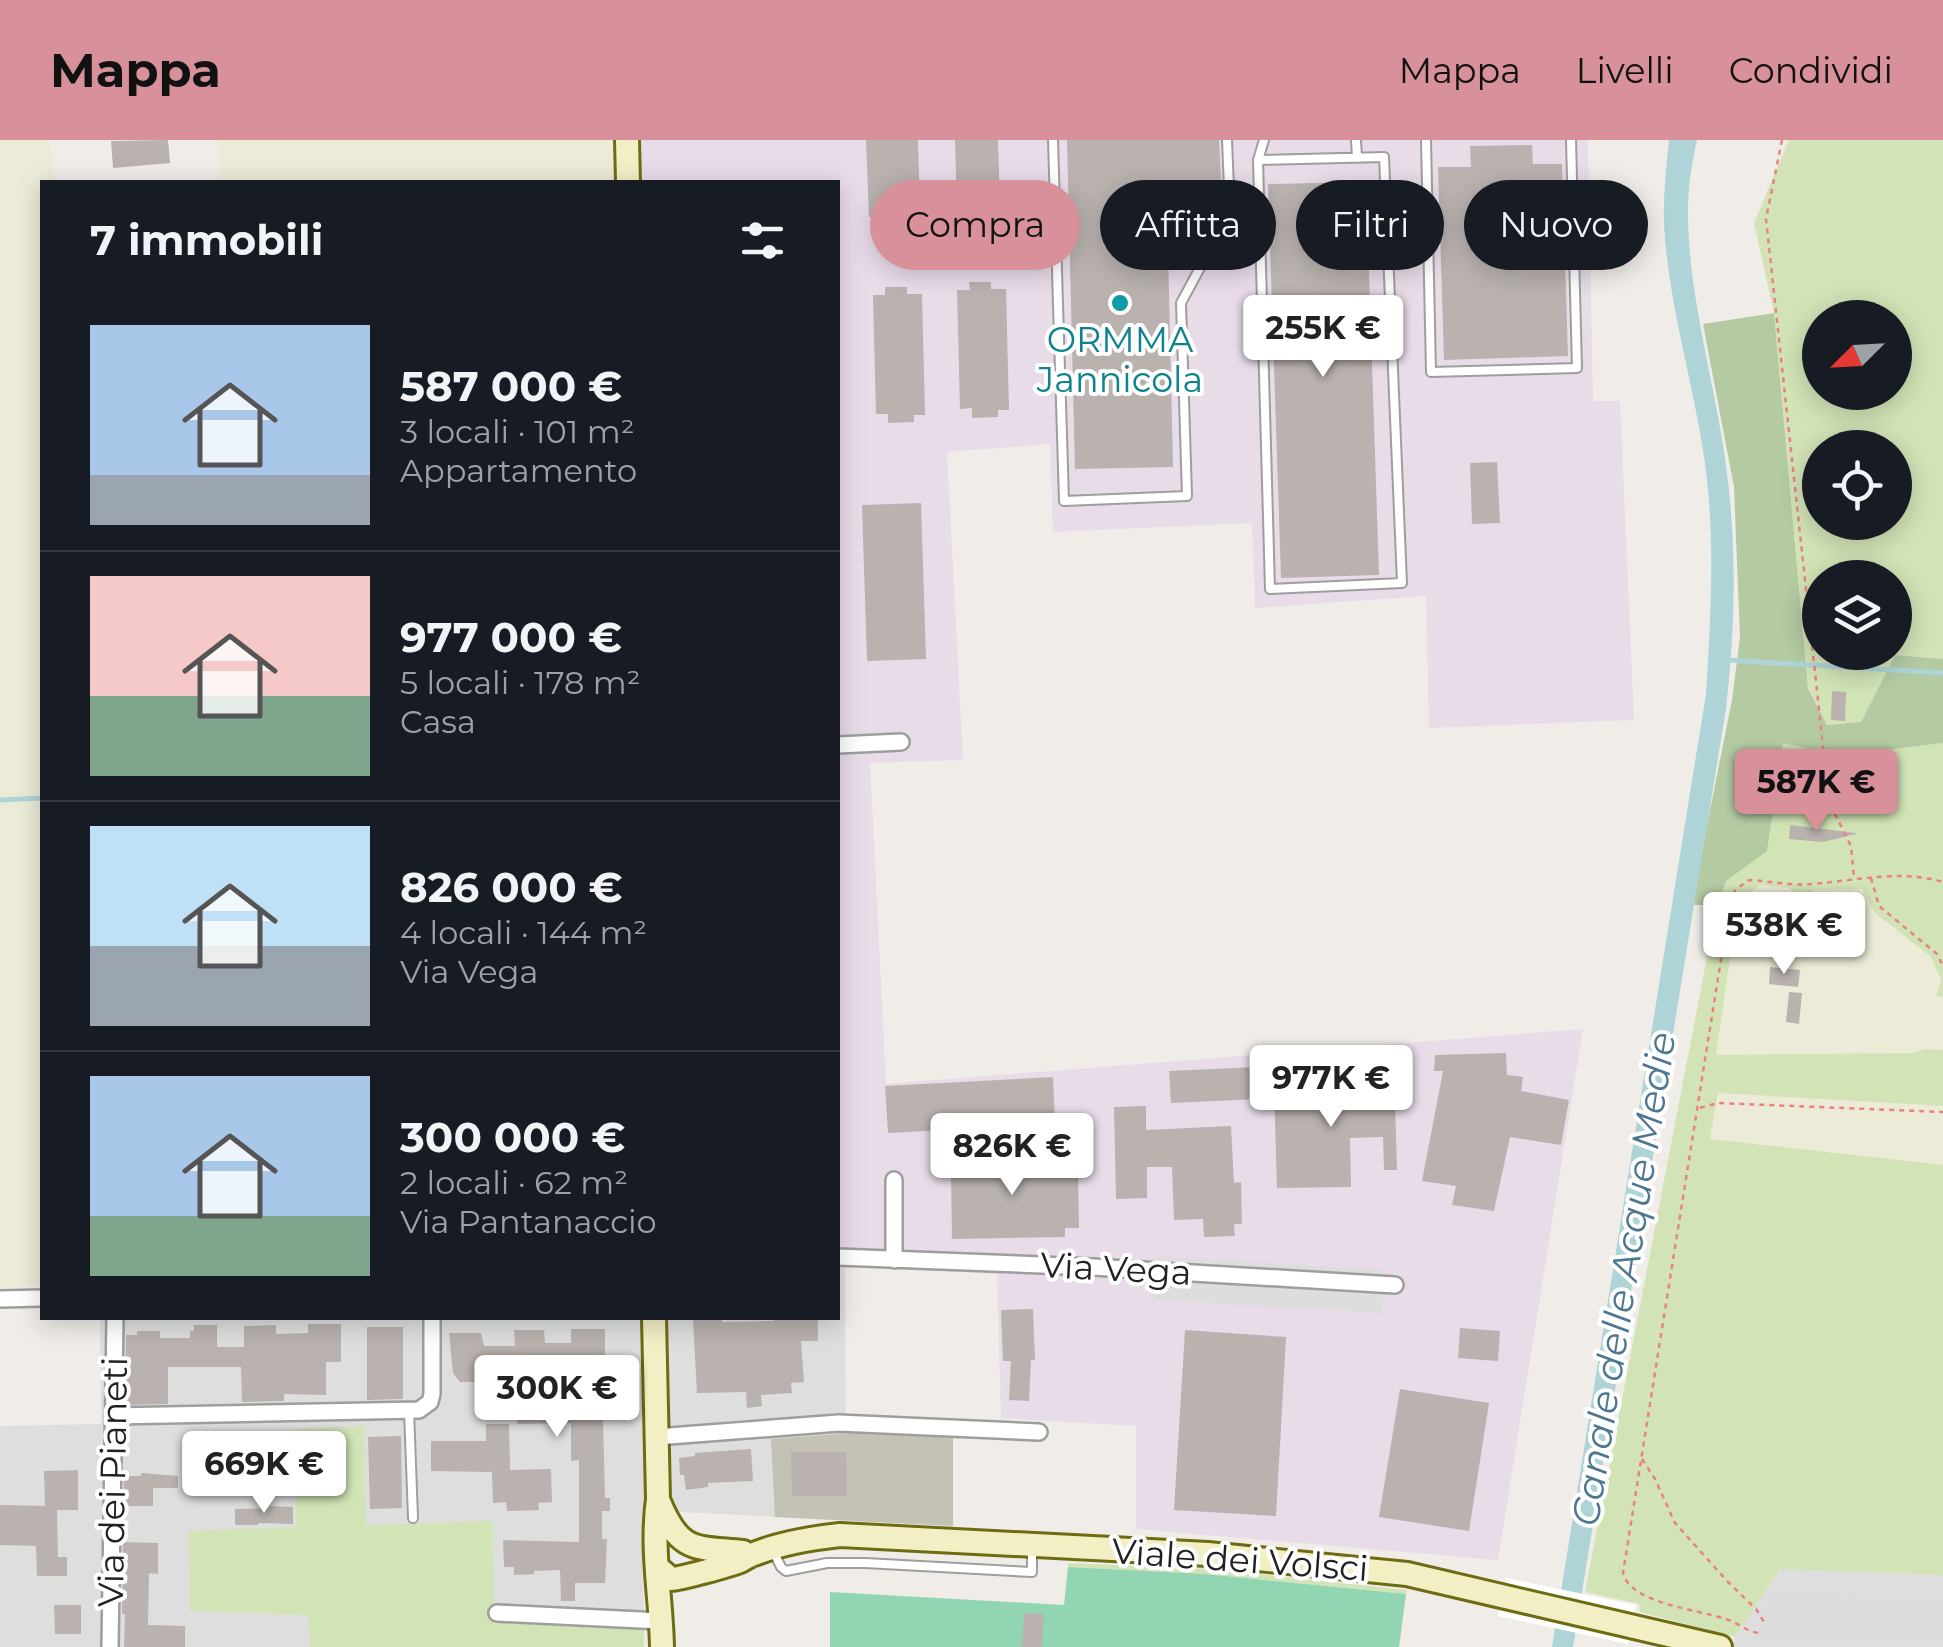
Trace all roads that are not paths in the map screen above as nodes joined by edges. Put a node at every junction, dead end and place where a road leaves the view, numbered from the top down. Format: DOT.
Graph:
graph roads {
  1 [pos="627,140"];
  2 [pos="1053,140"];
  3 [pos="1227,140"];
  4 [pos="1264,140"];
  5 [pos="1356,140"];
  6 [pos="1426,140"];
  7 [pos="1571,140"];
  8 [pos="1356,158"];
  9 [pos="1258,160"];
  10 [pos="628,180"];
  11 [pos="901,742"];
  12 [pos="840,745"];
  13 [pos="894,1180"];
  14 [pos="840,1257"];
  15 [pos="894,1260"];
  16 [pos="1395,1285"];
  17 [pos="40,1298"];
  18 [pos="0,1299"];
  19 [pos="115,1320"];
  20 [pos="432,1320"];
  21 [pos="654,1320"];
  22 [pos="409,1410"];
  23 [pos="114,1416"];
  24 [pos="1039,1432"];
  25 [pos="656,1437"];
  26 [pos="658,1499"];
  27 [pos="413,1518"];
  28 [pos="687,1542"];
  29 [pos="763,1551"];
  30 [pos="670,1568"];
  31 [pos="497,1614"];
  32 [pos="661,1621"];
  33 [pos="110,1647"];
  34 [pos="662,1647"];
  35 [pos="1720,1647"];
  1 -- 10 [label="street"];
  2 -- 3 [label="lane"];
  4 -- 9 [label="lane"];
  5 -- 8 [label="lane"];
  6 -- 7 [label="lane"];
  8 -- 9 [label="lane"];
  8 -- 9 [label="lane"];
  11 -- 12 [label="street"];
  13 -- 15 [label="street"];
  14 -- 15 [label="street, Via Vega"];
  15 -- 16 [label="street, Via Vega"];
  17 -- 18 [label="street"];
  19 -- 23 [label="street, Via dei Pianeti"];
  20 -- 22 [label="street"];
  21 -- 25 [label="street"];
  22 -- 23 [label="street"];
  22 -- 27 [label="lane"];
  23 -- 33 [label="street, Via dei Pianeti"];
  24 -- 25 [label="street"];
  25 -- 26 [label="street"];
  26 -- 28 [label="street"];
  26 -- 30 [label="street"];
  28 -- 29 [label="street, Viale dei Volsci"];
  28 -- 30 [label="street"];
  28 -- 30 [label="street"];
  29 -- 30 [label="street, Viale dei Volsci"];
  29 -- 35 [label="street, Viale dei Volsci"];
  30 -- 32 [label="street"];
  31 -- 32 [label="street"];
  32 -- 34 [label="street"];
}
